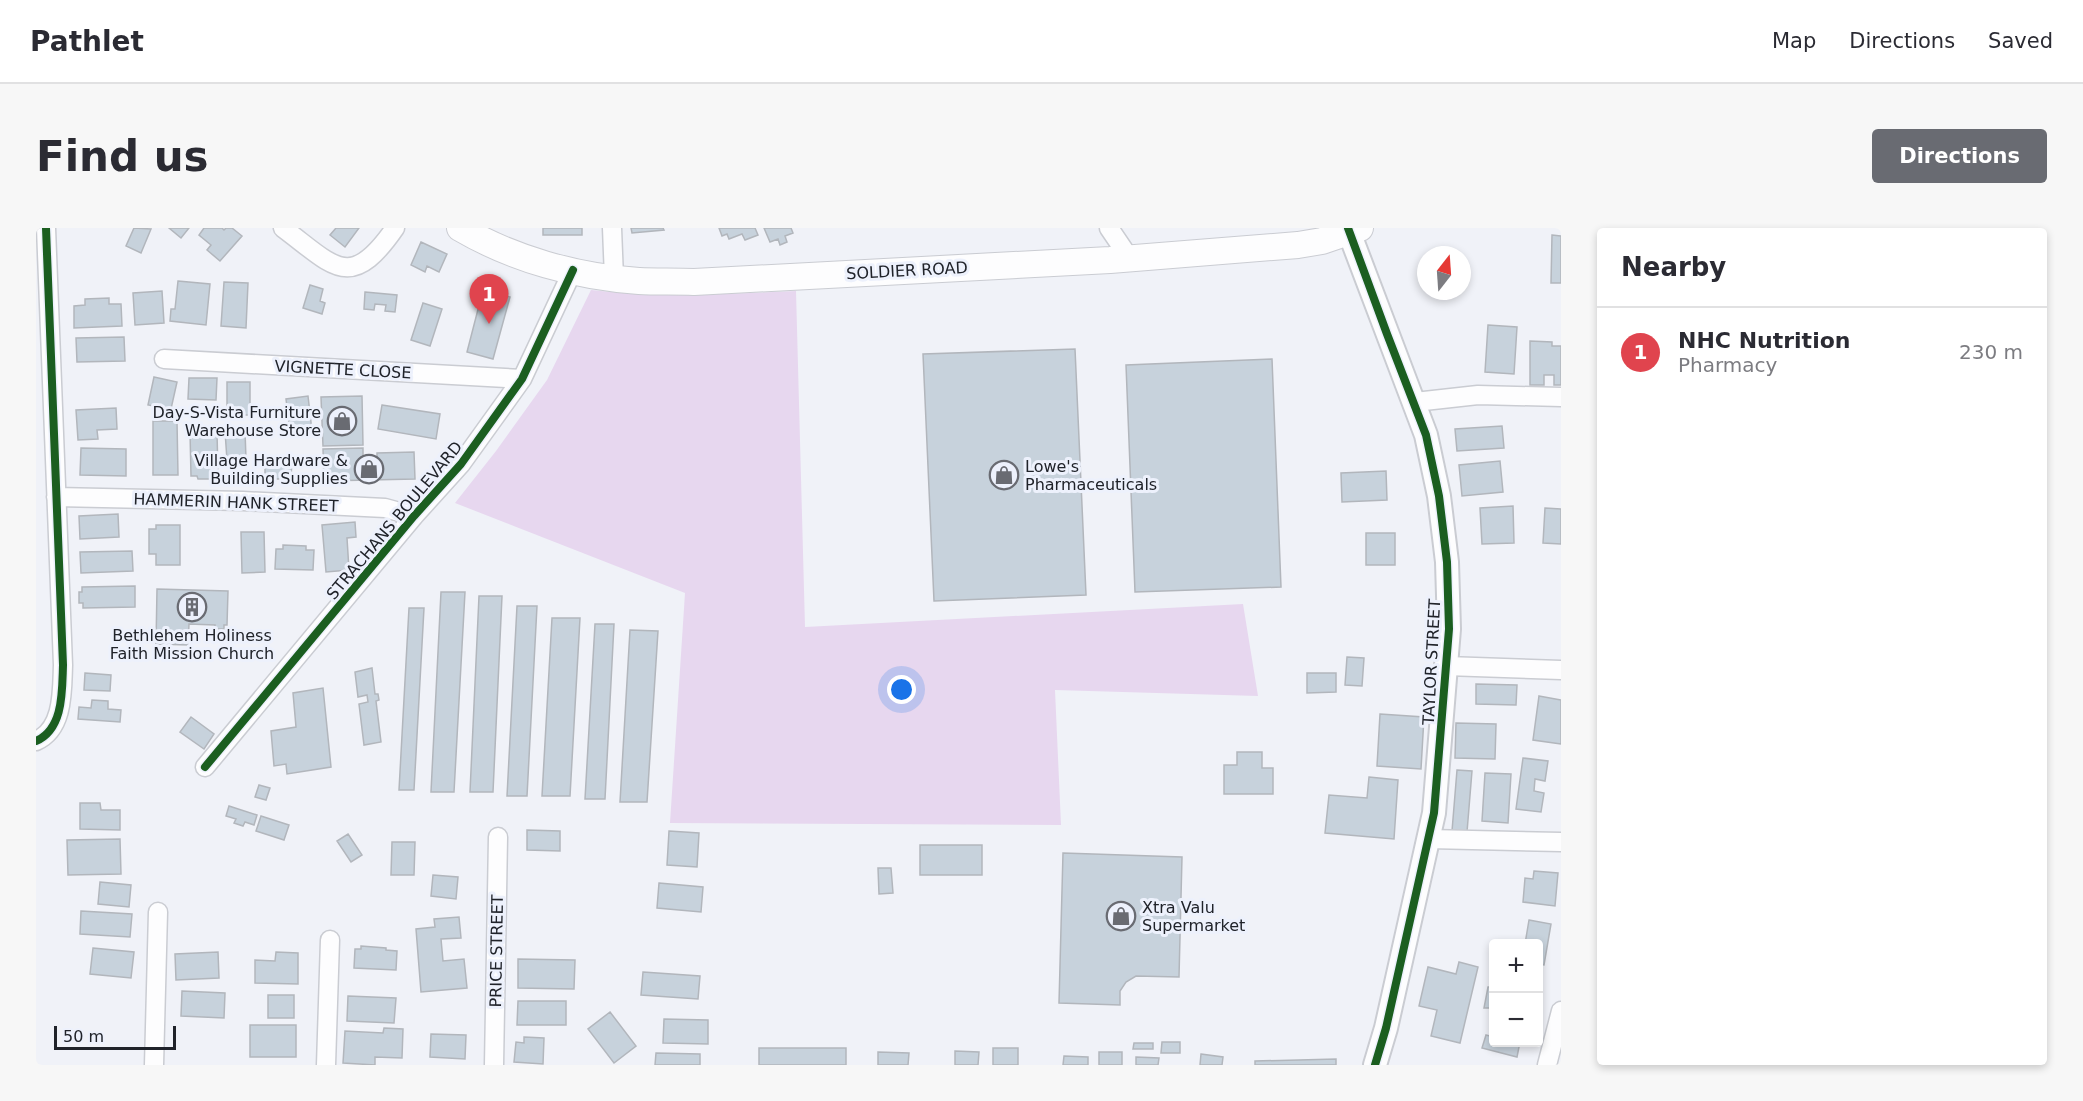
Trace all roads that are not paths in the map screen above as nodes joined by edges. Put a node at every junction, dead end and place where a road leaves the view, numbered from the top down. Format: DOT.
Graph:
graph roads {
  1 [pos="46,228"];
  2 [pos="283,228"];
  3 [pos="395,228"];
  4 [pos="460,228"];
  5 [pos="612,228"];
  6 [pos="1109,228"];
  7 [pos="1353,229"];
  8 [pos="1130,259"];
  9 [pos="573,270"];
  10 [pos="614,278"];
  11 [pos="164,359"];
  12 [pos="522,379"];
  13 [pos="1561,397"];
  14 [pos="1415,402"];
  15 [pos="56,497"];
  16 [pos="414,516"];
  17 [pos="1446,666"];
  18 [pos="1561,670"];
  19 [pos="36,741"];
  20 [pos="205,768"];
  21 [pos="498,837"];
  22 [pos="1429,839"];
  23 [pos="1561,842"];
  24 [pos="158,912"];
  25 [pos="330,940"];
  26 [pos="1561,1011"];
  27 [pos="153,1065"];
  28 [pos="326,1065"];
  29 [pos="494,1065"];
  30 [pos="1375,1065"];
  31 [pos="1547,1065"];
  1 -- 15 [label="street"];
  2 -- 3 [label="street"];
  4 -- 9 [label="main road, SOLDIER ROAD"];
  5 -- 10 [label="street"];
  6 -- 8 [label="street"];
  7 -- 8 [label="main road, SOLDIER ROAD"];
  7 -- 14 [label="street, TAYLOR STREET"];
  8 -- 10 [label="main road, SOLDIER ROAD"];
  9 -- 10 [label="main road, SOLDIER ROAD"];
  9 -- 12 [label="street, STRACHANS BOULEVARD"];
  11 -- 12 [label="street, VIGNETTE CLOSE"];
  12 -- 16 [label="street, STRACHANS BOULEVARD"];
  13 -- 14 [label="street"];
  14 -- 17 [label="street, TAYLOR STREET"];
  15 -- 16 [label="street, HAMMERIN HANK STREET"];
  15 -- 19 [label="street"];
  16 -- 20 [label="street, STRACHANS BOULEVARD"];
  17 -- 18 [label="street"];
  17 -- 22 [label="street, TAYLOR STREET"];
  21 -- 29 [label="street, PRICE STREET"];
  22 -- 23 [label="street"];
  22 -- 30 [label="street, TAYLOR STREET"];
  24 -- 27 [label="street"];
  25 -- 28 [label="street"];
  26 -- 31 [label="street"];
}
